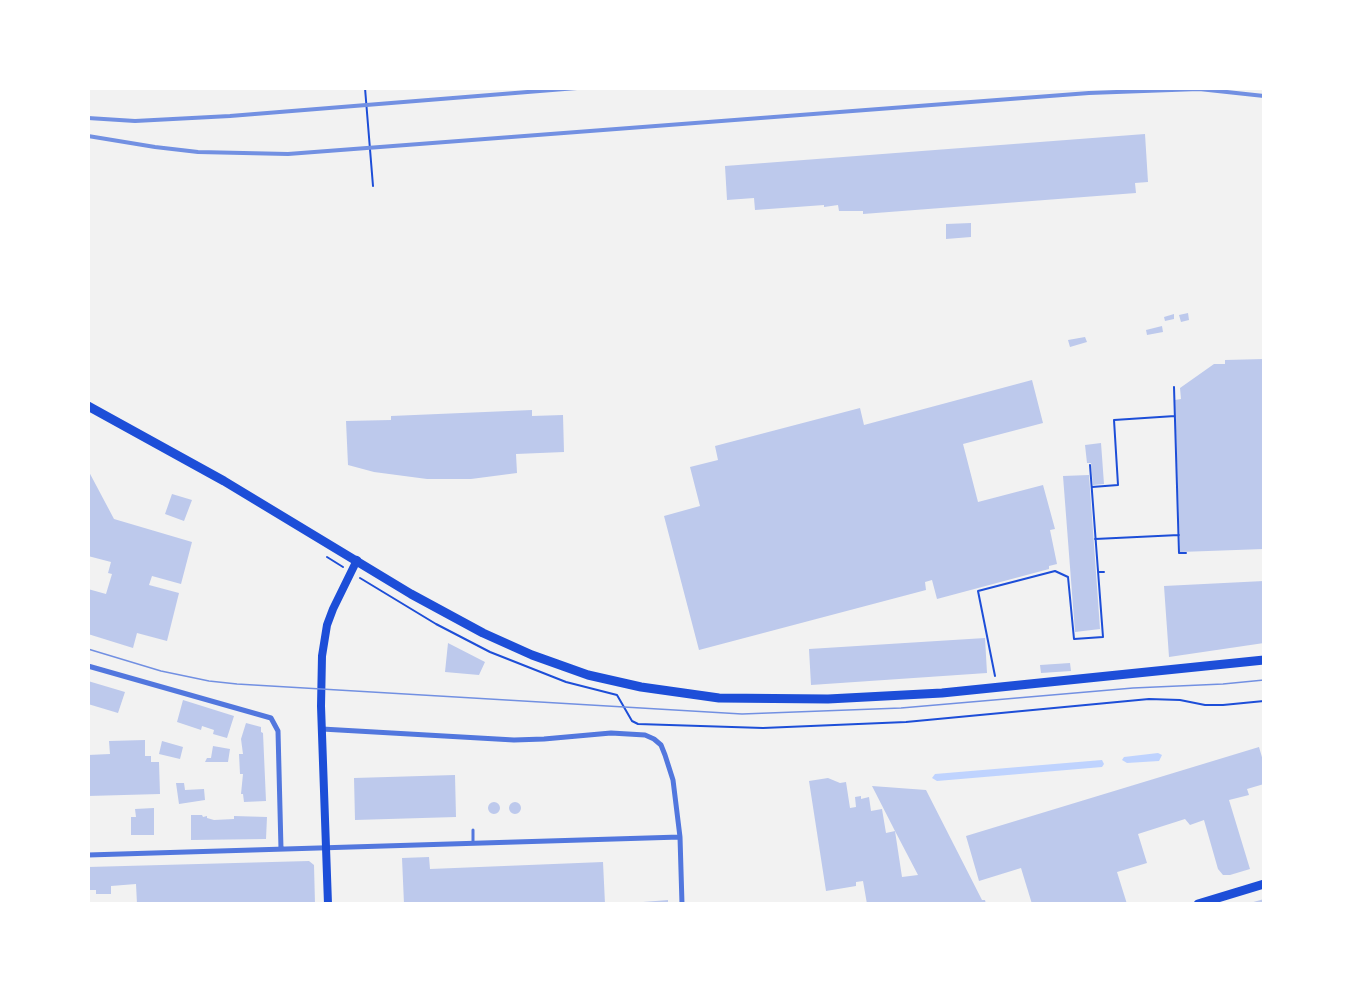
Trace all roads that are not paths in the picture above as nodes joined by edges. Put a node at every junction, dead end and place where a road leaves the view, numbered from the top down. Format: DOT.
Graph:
graph roads {
  1 [pos="88,406"];
  2 [pos="357,560"];
  3 [pos="1263,660"];
  4 [pos="88,666"];
  5 [pos="322,729"];
  6 [pos="473,830"];
  7 [pos="680,837"];
  8 [pos="473,843"];
  9 [pos="326,848"];
  10 [pos="281,849"];
  11 [pos="88,855"];
  12 [pos="1263,884"];
  13 [pos="328,903"];
  14 [pos="682,903"];
  15 [pos="1198,903"];
  1 -- 2 [label="main road"];
  2 -- 3 [label="main road"];
  2 -- 5 [label="main road"];
  4 -- 10 [label="street"];
  5 -- 7 [label="street"];
  5 -- 9 [label="main road"];
  6 -- 8 [label="lane"];
  7 -- 8 [label="street"];
  7 -- 14 [label="street"];
  8 -- 9 [label="street"];
  9 -- 10 [label="street"];
  9 -- 13 [label="main road"];
  10 -- 11 [label="street"];
  12 -- 15 [label="main road"];
}
